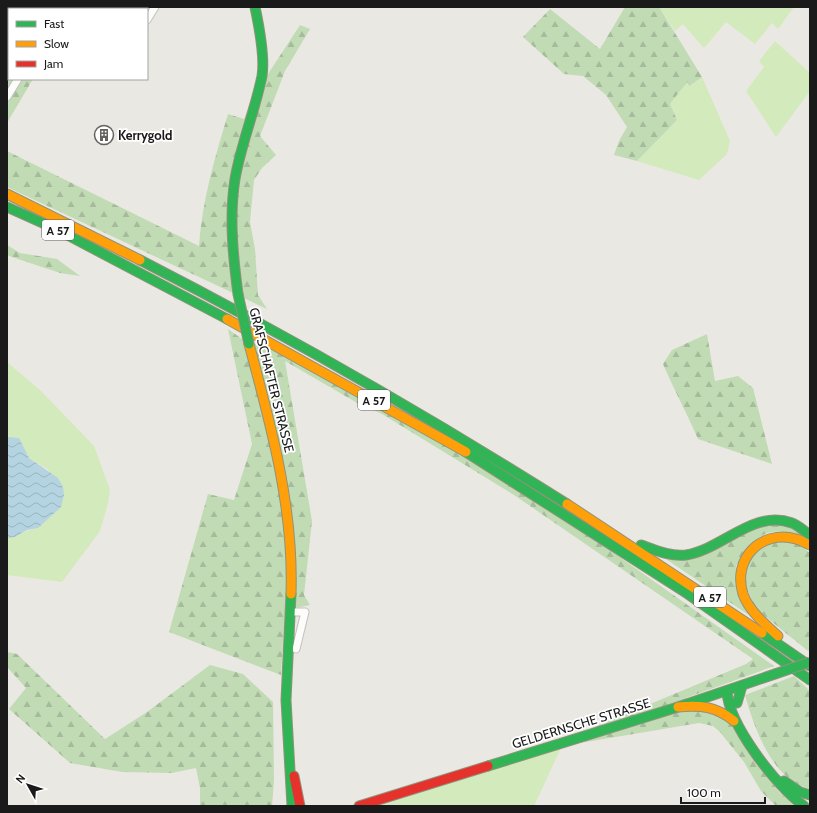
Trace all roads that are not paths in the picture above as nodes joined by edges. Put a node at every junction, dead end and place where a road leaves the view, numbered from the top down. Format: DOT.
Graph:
graph roads {
  1 [pos="155,7"];
  2 [pos="255,7"];
  3 [pos="148,18"];
  4 [pos="17,80"];
  5 [pos="7,97"];
  6 [pos="7,194"];
  7 [pos="7,207"];
  8 [pos="810,535"];
  9 [pos="619,536"];
  10 [pos="810,545"];
  11 [pos="290,612"];
  12 [pos="296,649"];
  13 [pos="800,659"];
  14 [pos="810,662"];
  15 [pos="810,666"];
  16 [pos="806,677"];
  17 [pos="810,685"];
  18 [pos="742,686"];
  19 [pos="727,691"];
  20 [pos="737,703"];
  21 [pos="678,707"];
  22 [pos="736,723"];
  23 [pos="291,763"];
  24 [pos="810,795"];
  25 [pos="300,802"];
  26 [pos="292,806"];
  27 [pos="306,806"];
  28 [pos="359,806"];
  29 [pos="804,806"];
  1 -- 3 [label="street"];
  2 -- 11 [label="main road, GRAFSCHAFTER STRASSE, bridge"];
  4 -- 5 [label="street"];
  6 -- 9 [label="main road, A 57"];
  7 -- 16 [label="main road, A 57"];
  8 -- 9 [label="main road"];
  9 -- 13 [label="main road, A 57"];
  10 -- 13 [label="main road"];
  11 -- 12 [label="street"];
  11 -- 23 [label="main road, GRAFSCHAFTER STRASSE"];
  13 -- 15 [label="main road, A 57"];
  14 -- 18 [label="main road, GELDERNSCHE STRASSE, bridge"];
  16 -- 17 [label="main road"];
  18 -- 19 [label="main road, GELDERNSCHE STRASSE"];
  18 -- 20 [label="main road"];
  19 -- 20 [label="main road"];
  19 -- 21 [label="main road, GELDERNSCHE STRASSE"];
  19 -- 22 [label="main road"];
  20 -- 24 [label="main road"];
  21 -- 22 [label="main road"];
  21 -- 28 [label="main road, GELDERNSCHE STRASSE"];
  22 -- 29 [label="main road"];
  23 -- 25 [label="main road, GRAFSCHAFTER STRASSE"];
  23 -- 26 [label="main road, GRAFSCHAFTER STRASSE"];
  25 -- 27 [label="main road"];
}
